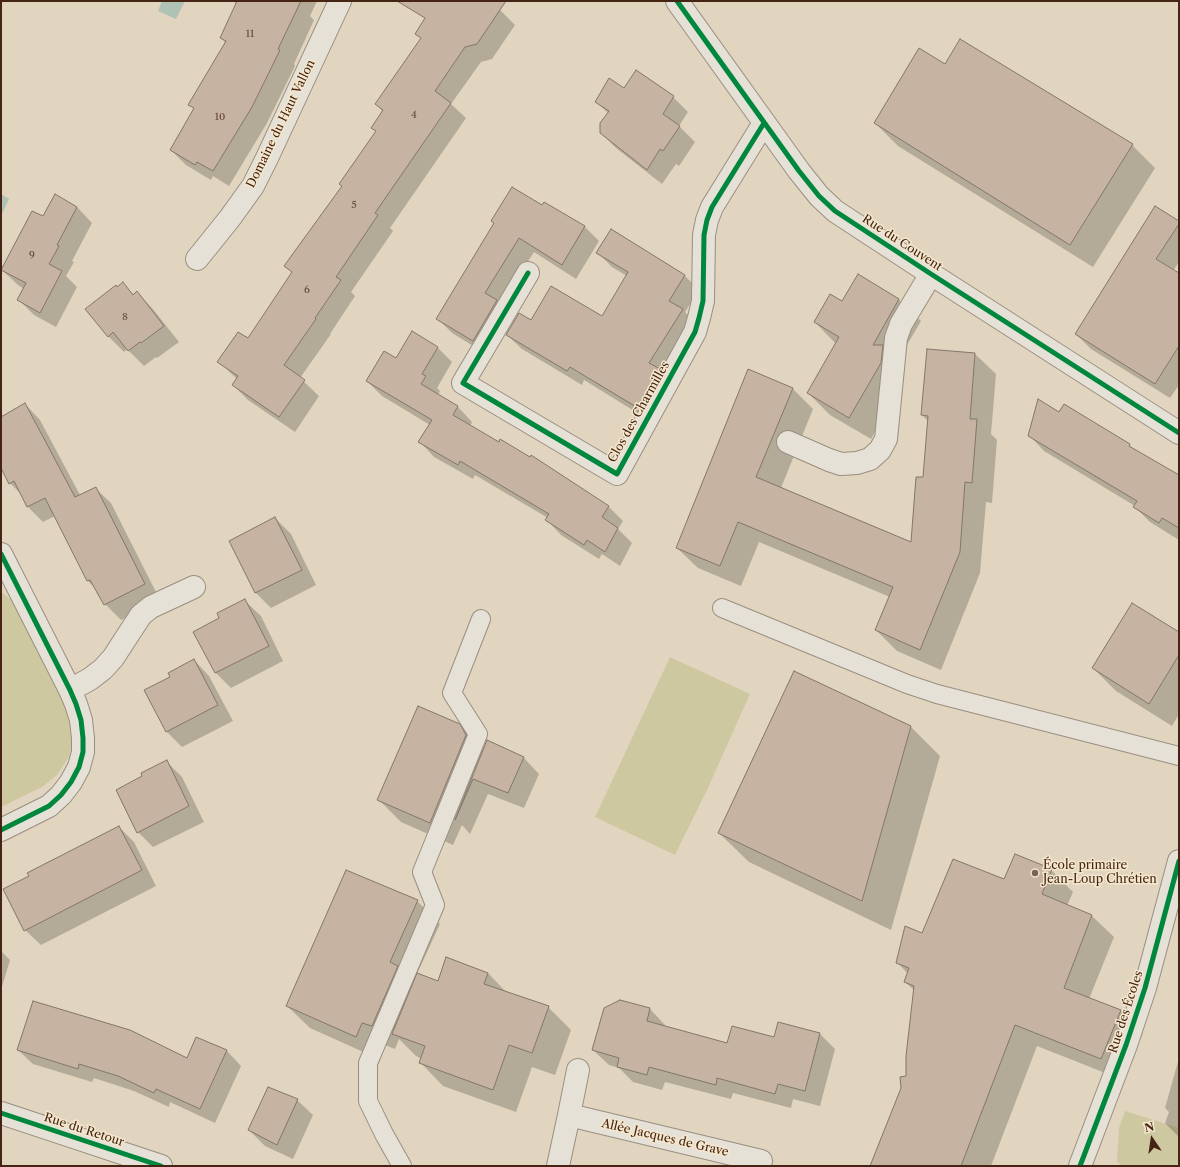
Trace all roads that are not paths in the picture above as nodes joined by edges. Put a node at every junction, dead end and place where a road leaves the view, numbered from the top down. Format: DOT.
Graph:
graph roads {
  1 [pos="340,1"];
  2 [pos="677,1"];
  3 [pos="764,123"];
  4 [pos="196,259"];
  5 [pos="528,273"];
  6 [pos="931,274"];
  7 [pos="1179,433"];
  8 [pos="788,442"];
  9 [pos="1,554"];
  10 [pos="194,587"];
  11 [pos="722,608"];
  12 [pos="481,619"];
  13 [pos="70,690"];
  14 [pos="1179,756"];
  15 [pos="1,830"];
  16 [pos="1179,861"];
  17 [pos="578,1070"];
  18 [pos="1,1113"];
  19 [pos="569,1115"];
  20 [pos="761,1161"];
  21 [pos="162,1166"];
  22 [pos="402,1166"];
  23 [pos="558,1166"];
  24 [pos="1080,1166"];
  1 -- 4 [label="street, Domaine du Haut Vallon"];
  2 -- 3 [label="street, Rue du Couvent"];
  3 -- 5 [label="street, Clos des Charmilles"];
  3 -- 6 [label="street, Rue du Couvent"];
  6 -- 7 [label="street, Rue du Couvent"];
  6 -- 8 [label="street"];
  9 -- 13 [label="street"];
  10 -- 13 [label="street"];
  11 -- 14 [label="lane"];
  12 -- 22 [label="lane"];
  13 -- 15 [label="street"];
  16 -- 24 [label="street, Rue des Écoles"];
  17 -- 19 [label="street"];
  18 -- 21 [label="street, Rue du Retour"];
  19 -- 20 [label="street, Allée Jacques de Grave"];
  19 -- 23 [label="street"];
}
